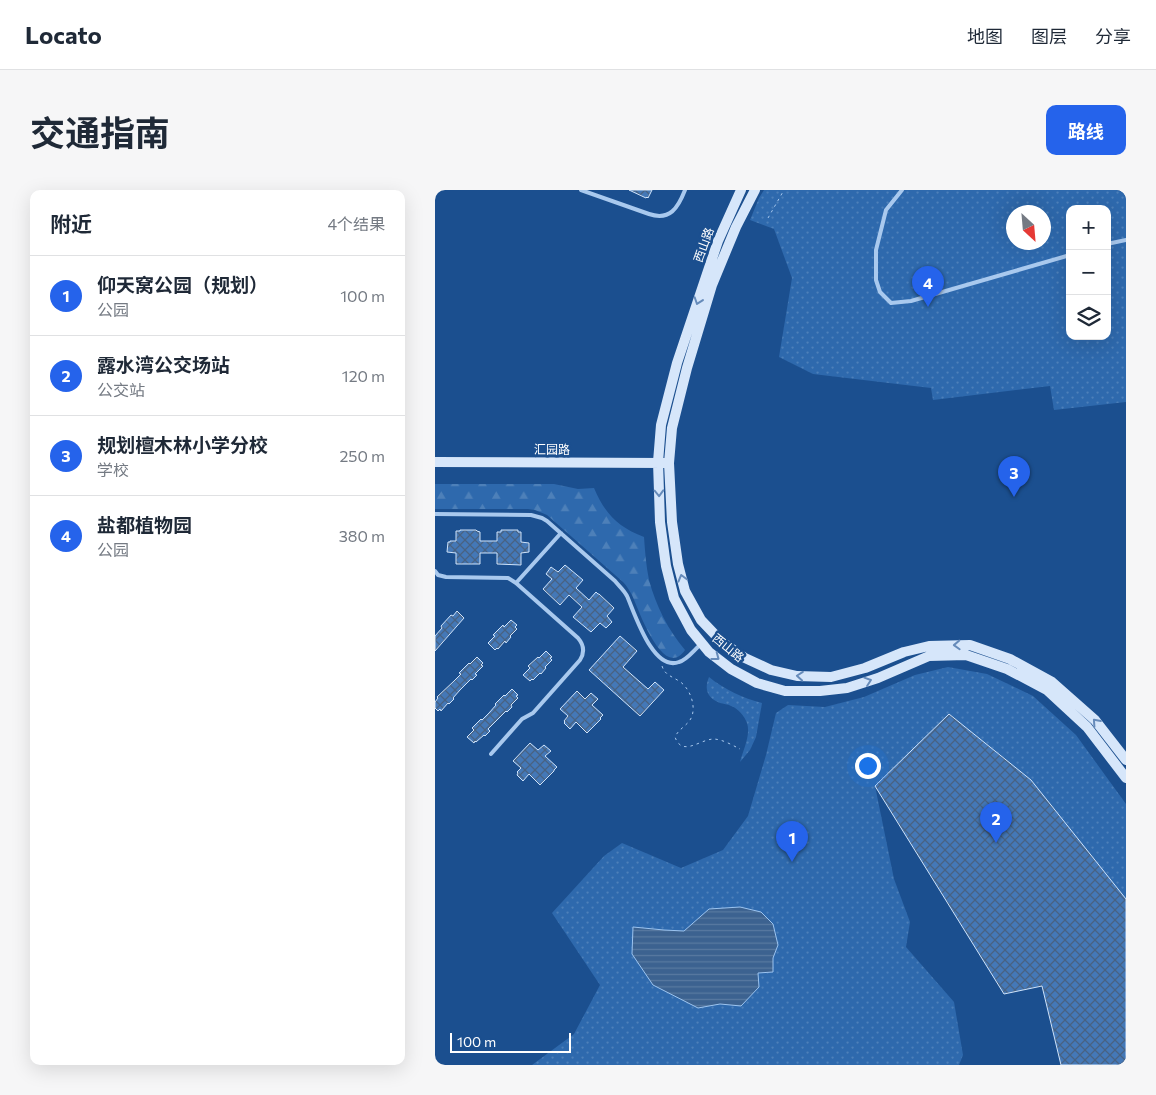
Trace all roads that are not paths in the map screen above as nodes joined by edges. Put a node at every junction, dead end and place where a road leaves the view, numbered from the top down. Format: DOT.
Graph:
graph roads {
  1 [pos="582,190"];
  2 [pos="685,190"];
  3 [pos="741,190"];
  4 [pos="755,190"];
  5 [pos="901,190"];
  6 [pos="1126,240"];
  7 [pos="1111,243"];
  8 [pos="1066,256"];
  9 [pos="435,462"];
  10 [pos="658,462"];
  11 [pos="669,463"];
  12 [pos="435,514"];
  13 [pos="561,533"];
  14 [pos="435,572"];
  15 [pos="516,583"];
  16 [pos="702,643"];
  17 [pos="491,754"];
  18 [pos="1126,760"];
  19 [pos="1126,778"];
  1 -- 2 [label="lane"];
  3 -- 10 [label="main road, 西山路, one-way"];
  4 -- 11 [label="main road, 西山路"];
  5 -- 8 [label="lane"];
  6 -- 7 [label="lane"];
  9 -- 10 [label="main road, 汇园路"];
  10 -- 11 [label="main road, 汇园路"];
  10 -- 16 [label="main road, 西山路, one-way"];
  18 -- 11 [label="main road, 西山路, one-way"];
  12 -- 13 [label="lane"];
  13 -- 15 [label="lane"];
  13 -- 16 [label="lane"];
  14 -- 15 [label="lane"];
  15 -- 17 [label="lane"];
  16 -- 19 [label="main road, 西山路, one-way"];
}
